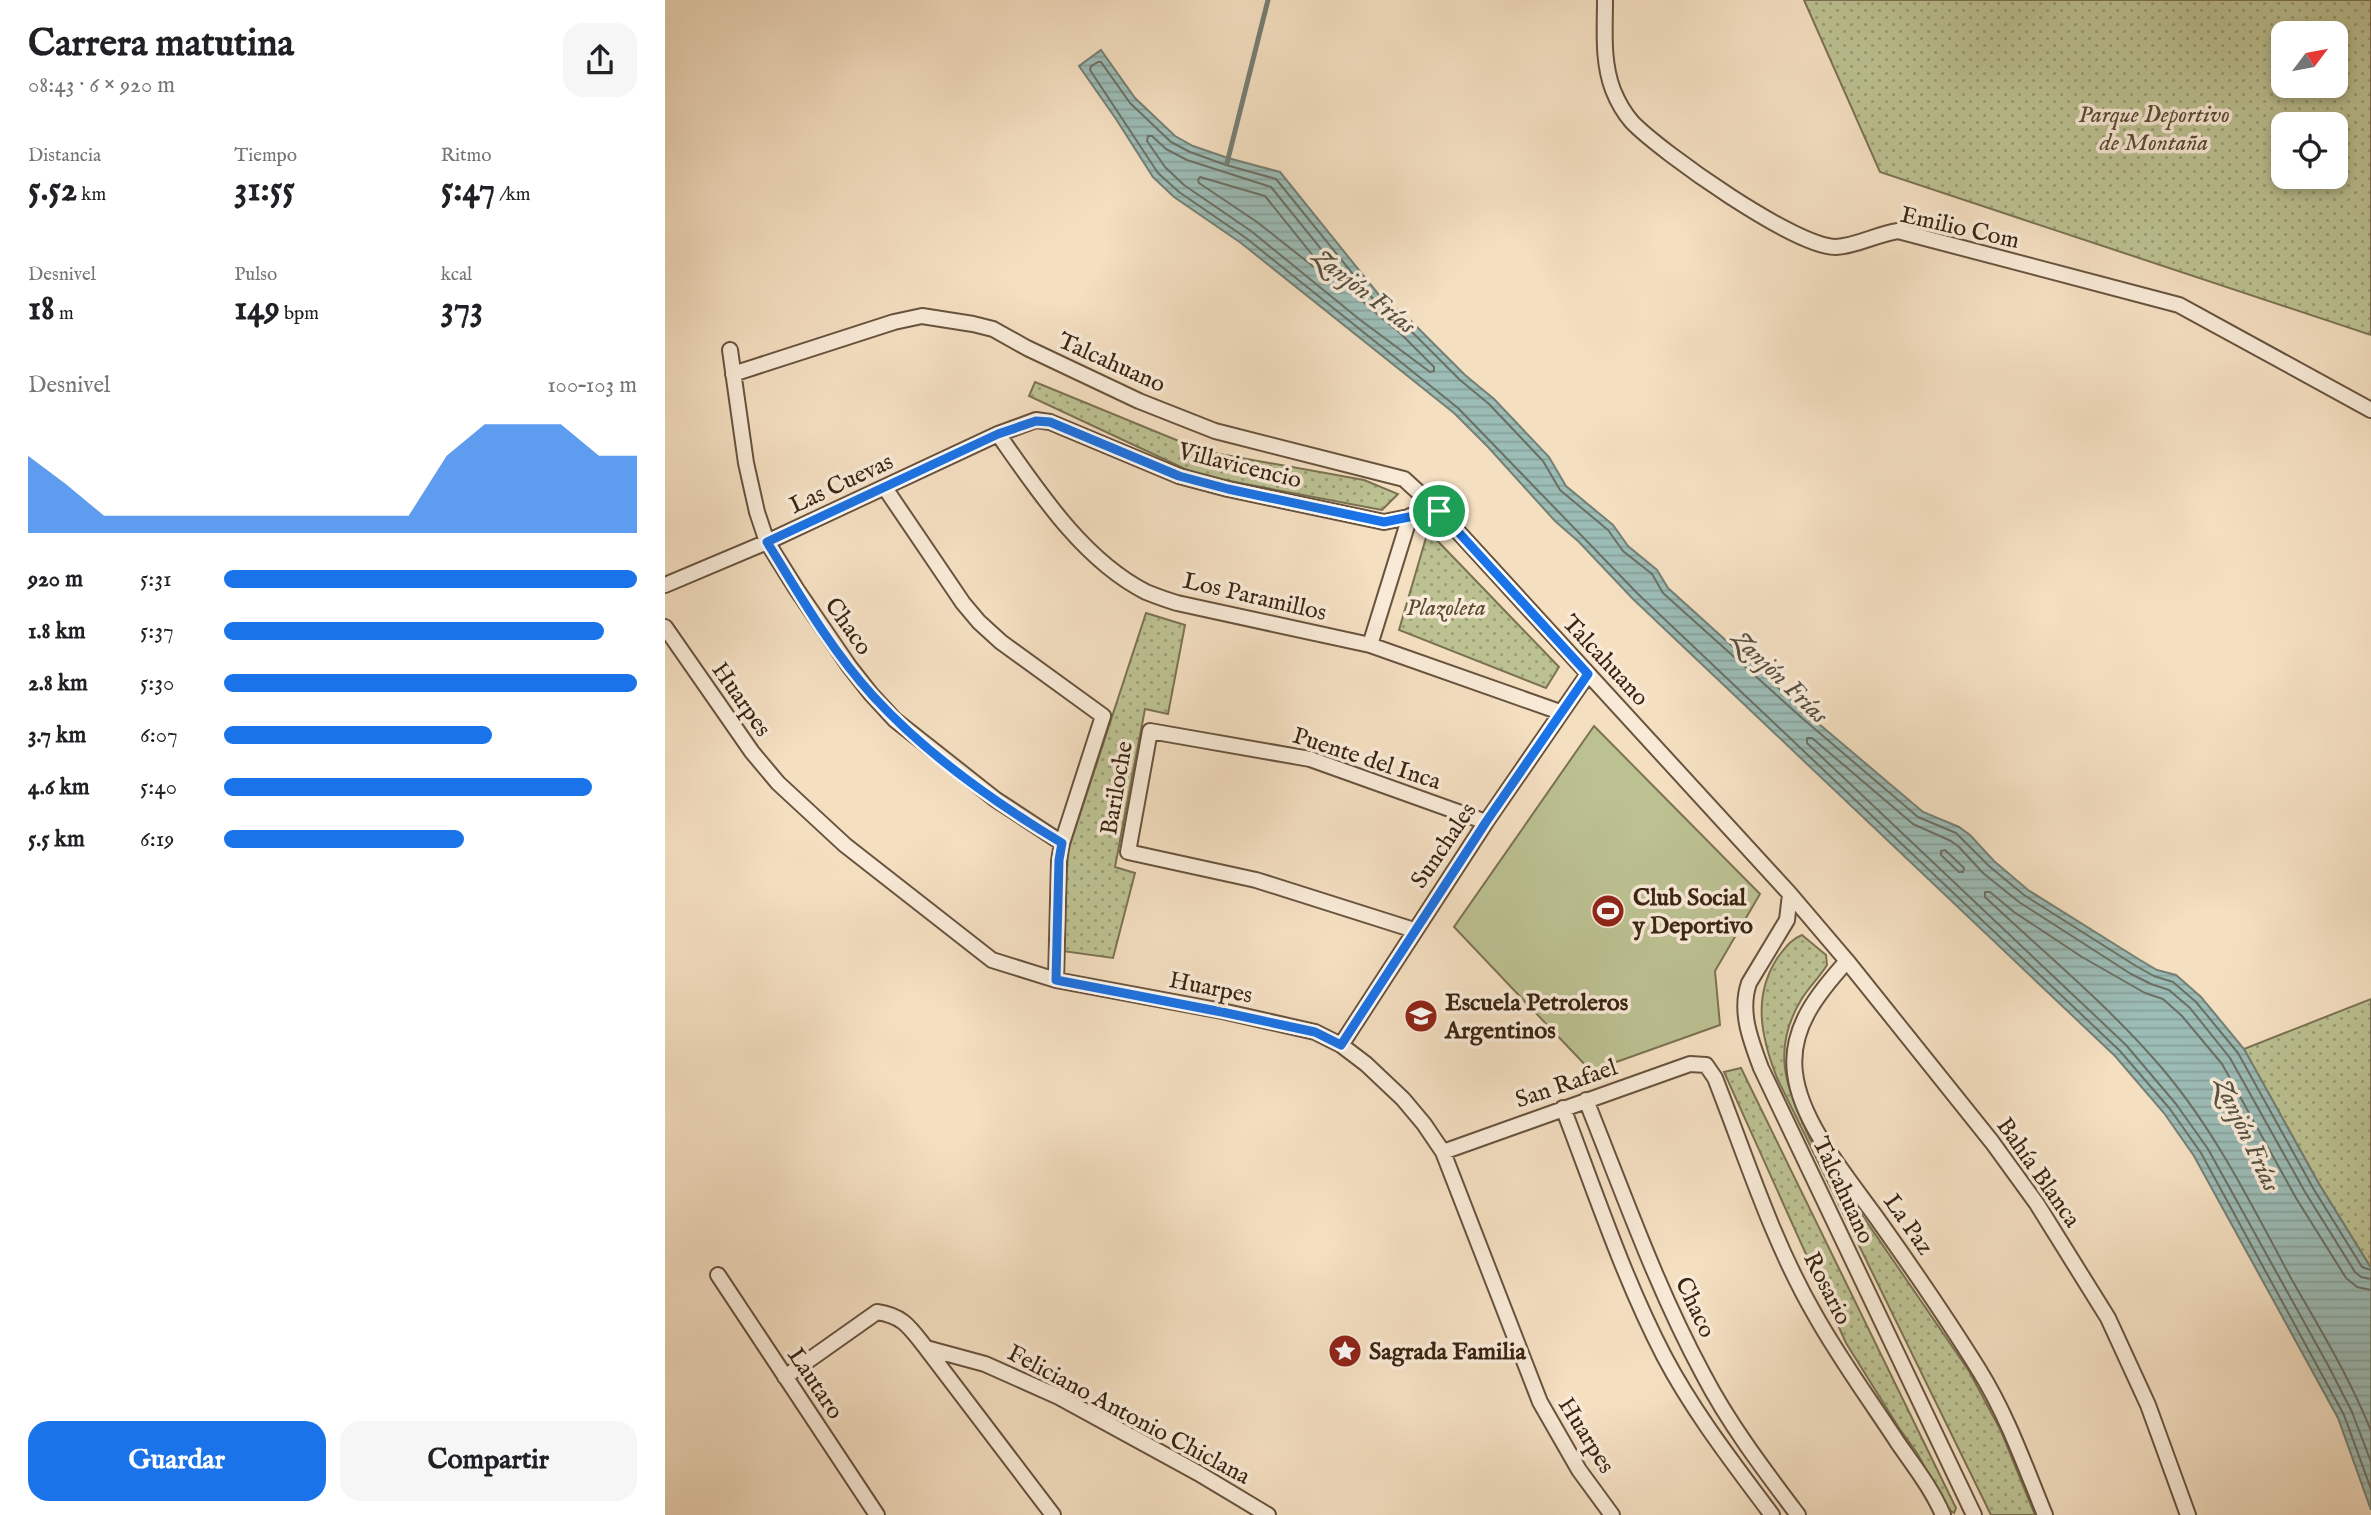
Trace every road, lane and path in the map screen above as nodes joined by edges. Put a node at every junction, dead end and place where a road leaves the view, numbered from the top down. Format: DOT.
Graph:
graph roads {
  1 [pos="1605,0"];
  2 [pos="730,350"];
  3 [pos="733,374"];
  4 [pos="2371,410"];
  5 [pos="1036,421"];
  6 [pos="998,434"];
  7 [pos="885,488"];
  8 [pos="1439,511"];
  9 [pos="1410,516"];
  10 [pos="767,542"];
  11 [pos="665,585"];
  12 [pos="665,627"];
  13 [pos="1370,645"];
  14 [pos="1588,674"];
  15 [pos="1560,712"];
  16 [pos="1150,731"];
  17 [pos="1486,822"];
  18 [pos="1062,843"];
  19 [pos="1790,894"];
  20 [pos="1414,930"];
  21 [pos="1847,961"];
  22 [pos="1056,980"];
  23 [pos="1341,1045"];
  24 [pos="1706,1065"];
  25 [pos="1586,1100"];
  26 [pos="1563,1108"];
  27 [pos="1443,1152"];
  28 [pos="718,1275"];
  29 [pos="926,1348"];
  30 [pos="785,1377"];
  31 [pos="877,1515"];
  32 [pos="1053,1515"];
  33 [pos="1268,1515"];
  34 [pos="1612,1515"];
  35 [pos="1772,1515"];
  36 [pos="1798,1515"];
  37 [pos="1943,1515"];
  38 [pos="1974,1515"];
  39 [pos="2045,1515"];
  40 [pos="2188,1515"];
  1 -- 4 [label="street, Emilio Com"];
  2 -- 3 [label="street, Chaco"];
  3 -- 8 [label="street, Talcahuano"];
  3 -- 10 [label="street, Chaco"];
  5 -- 6 [label="street, Las Cuevas"];
  5 -- 9 [label="street, Villavicencio"];
  6 -- 7 [label="street, Las Cuevas"];
  6 -- 13 [label="street, Los Paramillos"];
  7 -- 10 [label="street, Las Cuevas"];
  7 -- 18 [label="street"];
  8 -- 9 [label="street, Villavicencio"];
  8 -- 14 [label="street, Talcahuano"];
  9 -- 13 [label="street"];
  10 -- 11 [label="street, Las Cuevas"];
  10 -- 18 [label="street, Chaco"];
  12 -- 22 [label="street, Huarpes"];
  13 -- 15 [label="street, Los Paramillos"];
  14 -- 15 [label="street, Sunchales"];
  14 -- 19 [label="street, Talcahuano"];
  15 -- 17 [label="street, Sunchales"];
  16 -- 17 [label="street, Puente del Inca"];
  16 -- 20 [label="street, Bariloche"];
  17 -- 20 [label="street, Sunchales"];
  18 -- 22 [label="street"];
  19 -- 21 [label="street, Bahía Blanca"];
  19 -- 38 [label="street, Talcahuano"];
  20 -- 23 [label="street, Sunchales"];
  21 -- 39 [label="street, La Paz"];
  21 -- 40 [label="street, Bahía Blanca"];
  22 -- 23 [label="street, Huarpes"];
  23 -- 27 [label="street, Huarpes"];
  24 -- 25 [label="street, San Rafael"];
  24 -- 37 [label="street, Rosario"];
  25 -- 26 [label="street, San Rafael"];
  25 -- 36 [label="street, Chaco"];
  26 -- 27 [label="street, San Rafael"];
  26 -- 35 [label="street, Chaco"];
  27 -- 34 [label="street, Huarpes"];
  28 -- 30 [label="street, Lautaro"];
  29 -- 30 [label="street"];
  29 -- 32 [label="street"];
  29 -- 33 [label="street, Feliciano Antonio Chiclana"];
  30 -- 31 [label="street, Lautaro"];
}
